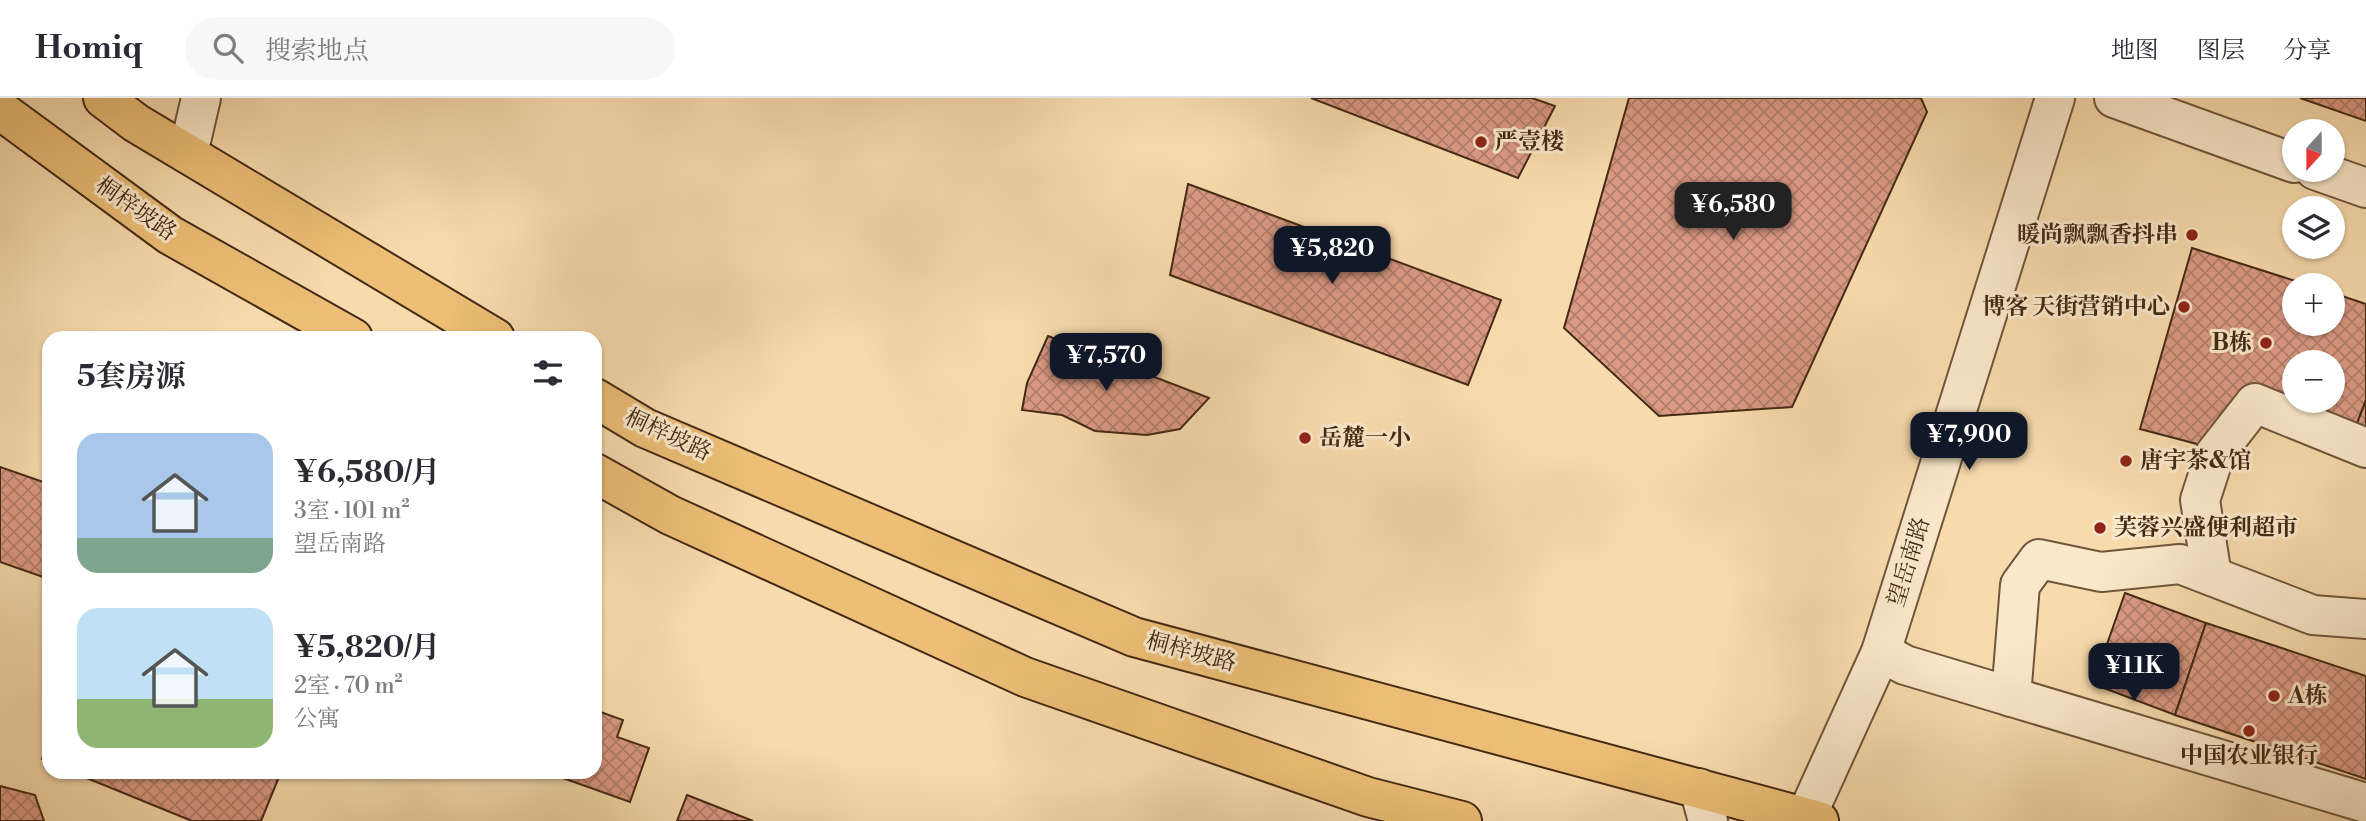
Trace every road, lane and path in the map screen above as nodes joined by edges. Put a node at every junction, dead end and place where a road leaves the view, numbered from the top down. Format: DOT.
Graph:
graph roads {
  1 [pos="103,98"];
  2 [pos="201,98"];
  3 [pos="2055,98"];
  4 [pos="2114,98"];
  5 [pos="0,110"];
  6 [pos="188,153"];
  7 [pos="2282,159"];
  8 [pos="2345,181"];
  9 [pos="2366,188"];
  10 [pos="341,331"];
  11 [pos="483,331"];
  12 [pos="602,402"];
  13 [pos="2366,448"];
  14 [pos="602,477"];
  15 [pos="2212,576"];
  16 [pos="2366,618"];
  17 [pos="1881,652"];
  18 [pos="2011,697"];
  19 [pos="2366,803"];
  20 [pos="1703,804"];
  21 [pos="1808,820"];
  22 [pos="1462,821"];
  1 -- 6 [label="main road"];
  2 -- 6 [label="street"];
  3 -- 17 [label="street, 望岳南路"];
  4 -- 7 [label="street"];
  5 -- 10 [label="main road, 桐梓坡路"];
  6 -- 11 [label="main road"];
  8 -- 9 [label="street"];
  12 -- 20 [label="main road, 桐梓坡路"];
  13 -- 15 [label="street"];
  14 -- 22 [label="main road"];
  15 -- 16 [label="street"];
  15 -- 18 [label="street"];
  17 -- 18 [label="street"];
  17 -- 21 [label="street, 望岳南路"];
  18 -- 19 [label="street"];
  20 -- 21 [label="main road, 桐梓坡路"];
}
